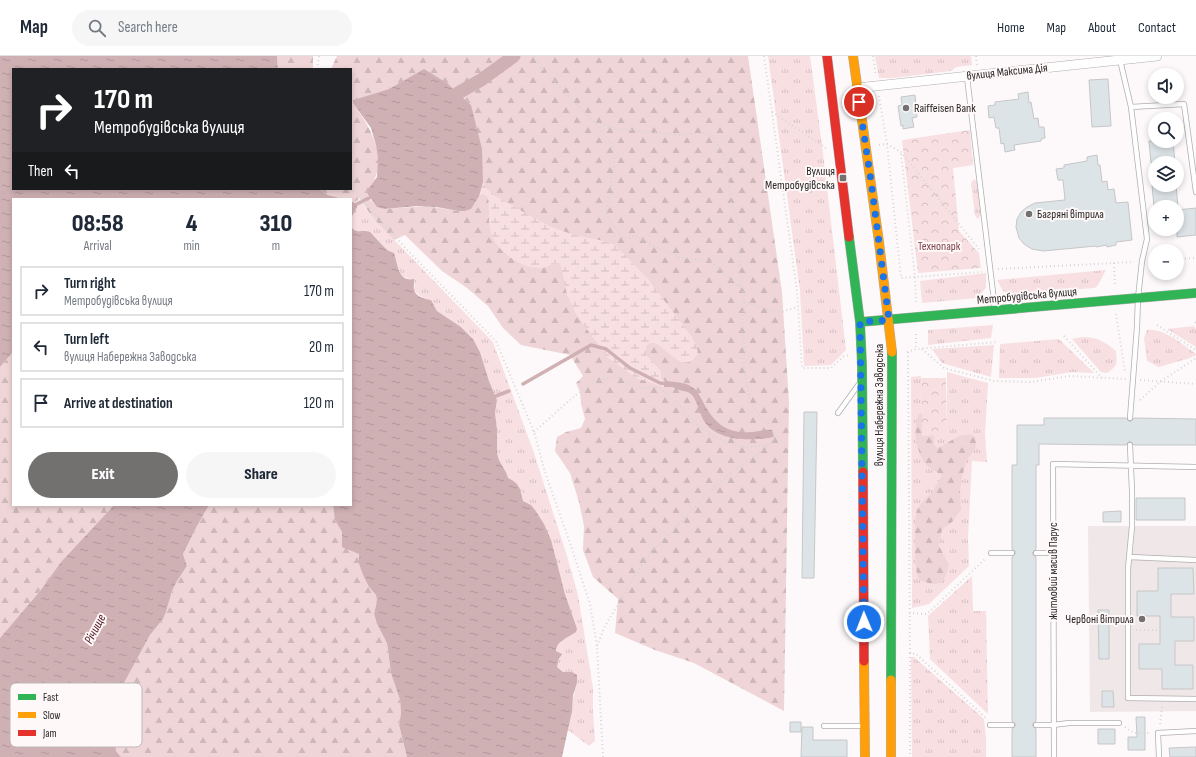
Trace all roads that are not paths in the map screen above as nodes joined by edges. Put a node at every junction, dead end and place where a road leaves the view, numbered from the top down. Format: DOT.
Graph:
graph roads {
  1 [pos="826,56"];
  2 [pos="853,56"];
  3 [pos="1157,56"];
  4 [pos="1120,58"];
  5 [pos="967,77"];
  6 [pos="857,88"];
  7 [pos="1130,107"];
  8 [pos="1196,192"];
  9 [pos="1196,293"];
  10 [pos="1138,298"];
  11 [pos="995,310"];
  12 [pos="889,320"];
  13 [pos="860,322"];
  14 [pos="862,380"];
  15 [pos="838,413"];
  16 [pos="1130,418"];
  17 [pos="1130,445"];
  18 [pos="1131,465"];
  19 [pos="1196,467"];
  20 [pos="991,553"];
  21 [pos="1012,553"];
  22 [pos="1036,553"];
  23 [pos="1052,553"];
  24 [pos="1130,557"];
  25 [pos="1196,560"];
  26 [pos="1196,699"];
  27 [pos="990,723"];
  28 [pos="1119,723"];
  29 [pos="1036,725"];
  30 [pos="1053,725"];
  31 [pos="824,726"];
  32 [pos="865,726"];
  33 [pos="1012,726"];
  34 [pos="1196,731"];
  35 [pos="865,757"];
  36 [pos="891,757"];
  37 [pos="1054,757"];
  38 [pos="1159,757"];
  1 -- 13 [label="main road, вулиця Набережна Заводська"];
  2 -- 6 [label="main road, вулиця Набережна Заводська"];
  3 -- 4 [label="street, вулиця Максима Дія"];
  4 -- 5 [label="street, вулиця Максима Дія"];
  4 -- 7 [label="lane"];
  5 -- 6 [label="street, вулиця Максима Дія"];
  5 -- 11 [label="lane"];
  6 -- 12 [label="main road, вулиця Набережна Заводська"];
  7 -- 8 [label="lane"];
  7 -- 10 [label="lane"];
  9 -- 10 [label="main road, Метробудівська вулиця"];
  10 -- 11 [label="main road, Метробудівська вулиця"];
  10 -- 16 [label="lane"];
  11 -- 12 [label="main road, Метробудівська вулиця"];
  12 -- 13 [label="main road, Метробудівська вулиця"];
  12 -- 36 [label="main road, вулиця Набережна Заводська"];
  13 -- 14 [label="main road, вулиця Набережна Заводська"];
  14 -- 15 [label="lane"];
  14 -- 32 [label="main road, вулиця Набережна Заводська"];
  17 -- 18 [label="lane"];
  18 -- 19 [label="lane"];
  18 -- 23 [label="lane, житловий масив Парус"];
  18 -- 24 [label="lane"];
  20 -- 21 [label="lane"];
  22 -- 23 [label="lane"];
  23 -- 30 [label="lane, житловий масив Парус"];
  24 -- 25 [label="lane"];
  24 -- 26 [label="lane"];
  27 -- 33 [label="lane"];
  28 -- 30 [label="lane"];
  29 -- 30 [label="lane"];
  30 -- 37 [label="lane, житловий масив Парус"];
  31 -- 32 [label="lane"];
  32 -- 35 [label="main road, вулиця Набережна Заводська"];
  34 -- 38 [label="lane"];
}
